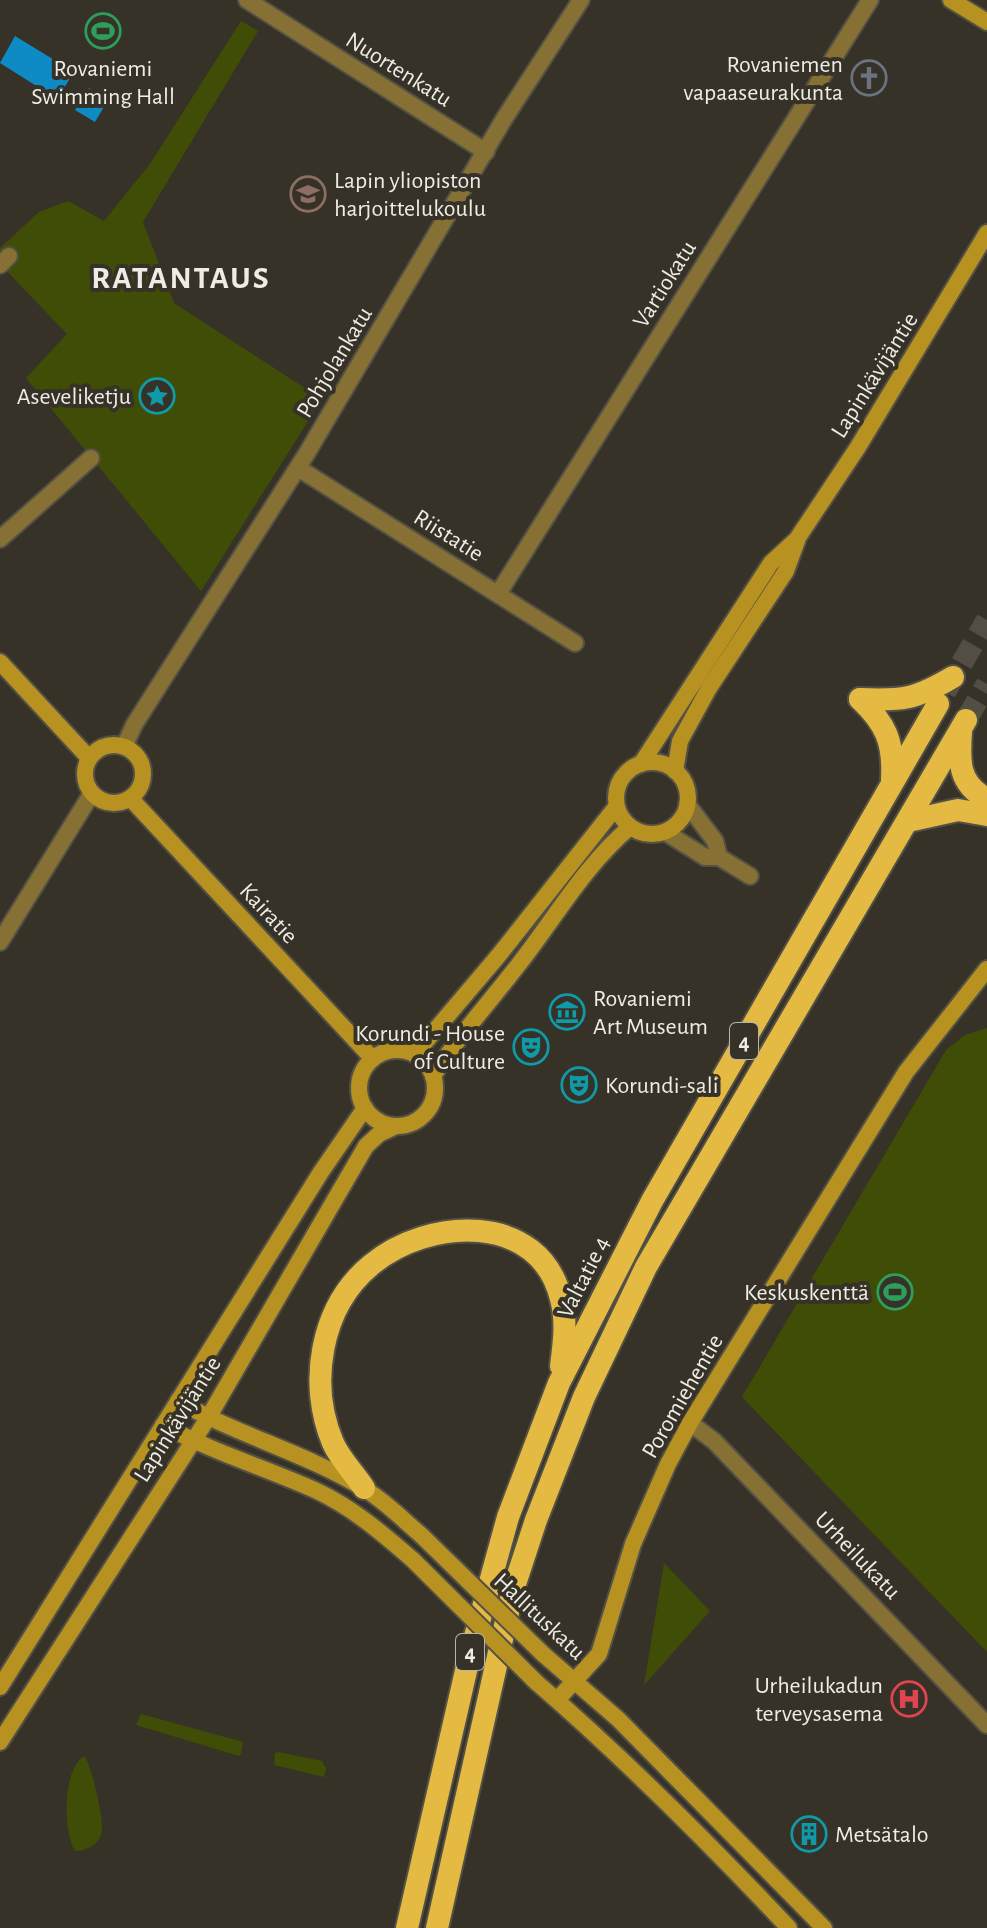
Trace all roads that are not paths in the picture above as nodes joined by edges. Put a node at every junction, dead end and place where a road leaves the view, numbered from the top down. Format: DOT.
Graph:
graph roads {
  1 [pos="247,0"];
  2 [pos="581,0"];
  3 [pos="870,0"];
  4 [pos="951,0"];
  5 [pos="987,22"];
  6 [pos="486,152"];
  7 [pos="987,233"];
  8 [pos="91,458"];
  9 [pos="298,468"];
  10 [pos="0,539"];
  11 [pos="797,539"];
  12 [pos="498,594"];
  13 [pos="575,643"];
  14 [pos="0,662"];
  15 [pos="953,677"];
  16 [pos="938,704"];
  17 [pos="124,747"];
  18 [pos="89,758"];
  19 [pos="641,764"];
  20 [pos="675,771"];
  21 [pos="892,784"];
  22 [pos="92,793"];
  23 [pos="131,799"];
  24 [pos="987,799"];
  25 [pos="687,804"];
  26 [pos="616,807"];
  27 [pos="987,815"];
  28 [pos="908,821"];
  29 [pos="630,827"];
  30 [pos="665,832"];
  31 [pos="719,857"];
  32 [pos="750,876"];
  33 [pos="0,942"];
  34 [pos="987,969"];
  35 [pos="415,1054"];
  36 [pos="373,1059"];
  37 [pos="433,1076"];
  38 [pos="365,1108"];
  39 [pos="396,1126"];
  40 [pos="559,1383"];
  41 [pos="178,1401"];
  42 [pos="208,1418"];
  43 [pos="690,1423"];
  44 [pos="163,1425"];
  45 [pos="192,1442"];
  46 [pos="364,1488"];
  47 [pos="573,1680"];
  48 [pos="0,1687"];
  49 [pos="557,1700"];
  50 [pos="987,1725"];
  51 [pos="0,1742"];
  52 [pos="407,1928"];
  53 [pos="437,1928"];
  54 [pos="789,1928"];
  55 [pos="824,1928"];
  1 -- 6 [label="street, Nuortenkatu"];
  2 -- 6 [label="street, Pohjolankatu"];
  3 -- 12 [label="street, Vartiokatu"];
  4 -- 5 [label="main road"];
  6 -- 9 [label="street, Pohjolankatu"];
  7 -- 11 [label="main road, Lapinkävijäntie"];
  8 -- 10 [label="street"];
  9 -- 12 [label="street, Riistatie"];
  9 -- 17 [label="street, Pohjolankatu"];
  11 -- 19 [label="main road, Lapinkävijäntie"];
  11 -- 20 [label="main road, Lapinkävijäntie"];
  12 -- 13 [label="street, Riistatie"];
  14 -- 18 [label="main road"];
  15 -- 21 [label="highway"];
  16 -- 21 [label="highway, Valtatie 4 / 4"];
  17 -- 18 [label="main road"];
  17 -- 23 [label="main road"];
  18 -- 22 [label="main road"];
  19 -- 20 [label="main road"];
  19 -- 26 [label="main road"];
  20 -- 25 [label="main road"];
  21 -- 40 [label="highway, Valtatie 4 / 4"];
  22 -- 23 [label="main road"];
  22 -- 33 [label="street"];
  23 -- 36 [label="main road, Kairatie"];
  24 -- 28 [label="highway, 4"];
  25 -- 30 [label="main road"];
  25 -- 31 [label="street"];
  26 -- 29 [label="main road"];
  26 -- 35 [label="main road"];
  27 -- 28 [label="highway"];
  28 -- 53 [label="highway, 4"];
  29 -- 30 [label="main road"];
  29 -- 37 [label="main road"];
  30 -- 31 [label="street"];
  31 -- 32 [label="street"];
  34 -- 43 [label="main road, Poromiehentie"];
  35 -- 36 [label="main road"];
  35 -- 37 [label="main road"];
  36 -- 38 [label="main road"];
  37 -- 39 [label="main road"];
  38 -- 39 [label="main road"];
  38 -- 41 [label="main road, Lapinkävijäntie"];
  39 -- 42 [label="main road, Lapinkävijäntie"];
  40 -- 46 [label="highway"];
  40 -- 52 [label="highway, Valtatie 4 / 4"];
  41 -- 42 [label="main road, Hallituskatu"];
  41 -- 44 [label="main road, Lapinkävijäntie"];
  42 -- 45 [label="main road, Lapinkävijäntie"];
  42 -- 46 [label="main road, Hallituskatu"];
  43 -- 47 [label="main road, Poromiehentie"];
  43 -- 50 [label="street, Urheilukatu"];
  44 -- 45 [label="main road, Hallituskatu"];
  44 -- 48 [label="main road, Lapinkävijäntie"];
  45 -- 49 [label="main road, Hallituskatu, bridge"];
  45 -- 51 [label="main road, Lapinkävijäntie"];
  46 -- 47 [label="main road, Hallituskatu, bridge"];
  47 -- 49 [label="main road, Poromiehentie"];
  47 -- 55 [label="main road, Hallituskatu"];
  49 -- 54 [label="main road, Hallituskatu"];
}
